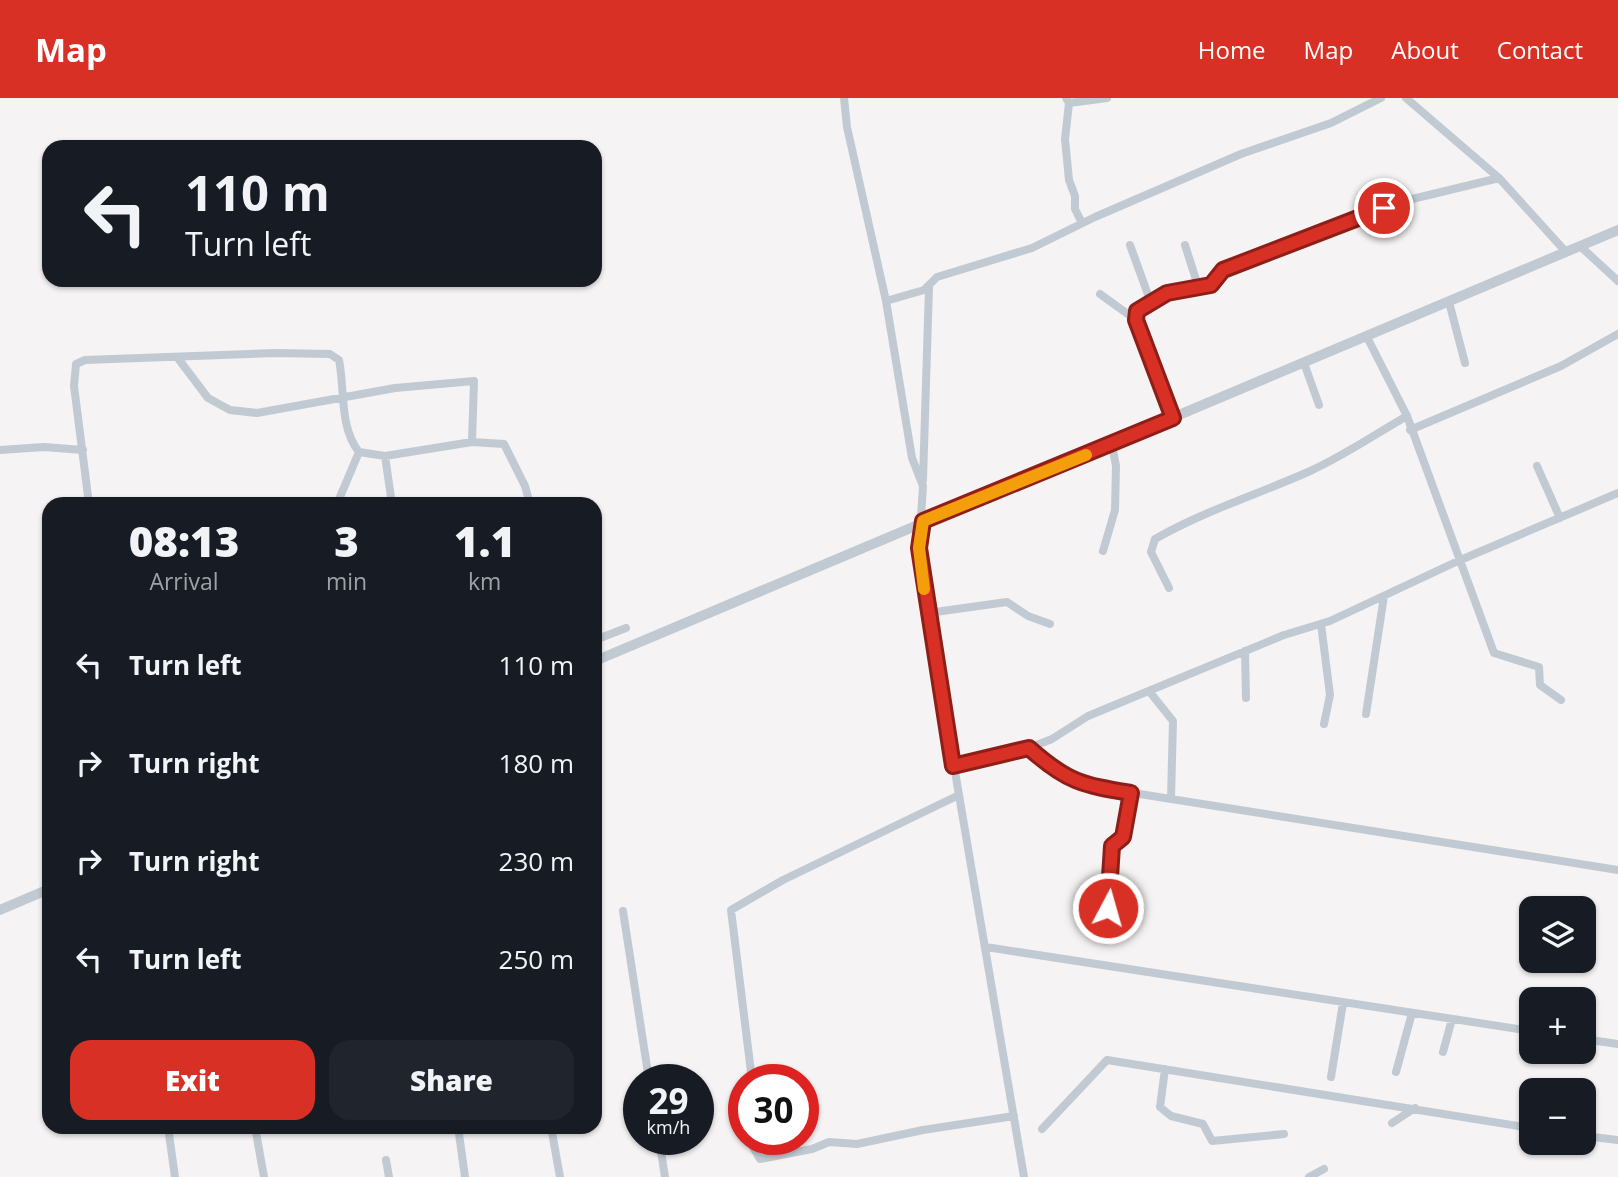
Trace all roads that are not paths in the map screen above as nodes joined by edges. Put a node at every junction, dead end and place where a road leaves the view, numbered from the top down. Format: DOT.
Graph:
graph roads {
  1 [pos="844,98"];
  2 [pos="1107,98"];
  3 [pos="1381,98"];
  4 [pos="1406,98"];
  5 [pos="1067,100"];
  6 [pos="1499,178"];
  7 [pos="1082,223"];
  8 [pos="1618,230"];
  9 [pos="1130,245"];
  10 [pos="1185,245"];
  11 [pos="1580,246"];
  12 [pos="1566,252"];
  13 [pos="1618,281"];
  14 [pos="929,287"];
  15 [pos="1199,289"];
  16 [pos="1100,294"];
  17 [pos="886,301"];
  18 [pos="1449,302"];
  19 [pos="1151,303"];
  20 [pos="1136,320"];
  21 [pos="1618,334"];
  22 [pos="1367,337"];
  23 [pos="177,358"];
  24 [pos="1304,363"];
  25 [pos="1465,363"];
  26 [pos="342,399"];
  27 [pos="1319,405"];
  28 [pos="1407,416"];
  29 [pos="1173,418"];
  30 [pos="1410,430"];
  31 [pos="472,442"];
  32 [pos="1112,444"];
  33 [pos="0,450"];
  34 [pos="83,450"];
  35 [pos="359,452"];
  36 [pos="384,456"];
  37 [pos="1537,466"];
  38 [pos="923,486"];
  39 [pos="1618,493"];
  40 [pos="88,497"];
  41 [pos="340,497"];
  42 [pos="391,497"];
  43 [pos="528,497"];
  44 [pos="1560,518"];
  45 [pos="923,521"];
  46 [pos="1103,551"];
  47 [pos="1458,561"];
  48 [pos="1169,589"];
  49 [pos="1384,596"];
  50 [pos="928,613"];
  51 [pos="1050,624"];
  52 [pos="1321,624"];
  53 [pos="626,628"];
  54 [pos="602,637"];
  55 [pos="1245,651"];
  56 [pos="602,658"];
  57 [pos="1149,691"];
  58 [pos="1246,698"];
  59 [pos="1561,700"];
  60 [pos="1366,714"];
  61 [pos="1324,724"];
  62 [pos="1029,748"];
  63 [pos="953,766"];
  64 [pos="1131,793"];
  65 [pos="959,795"];
  66 [pos="1171,798"];
  67 [pos="1618,870"];
  68 [pos="42,892"];
  69 [pos="0,910"];
  70 [pos="623,911"];
  71 [pos="1112,919"];
  72 [pos="986,947"];
  73 [pos="1343,1003"];
  74 [pos="1412,1013"];
  75 [pos="1452,1019"];
  76 [pos="1519,1029"];
  77 [pos="1596,1041"];
  78 [pos="1618,1044"];
  79 [pos="1443,1052"];
  80 [pos="647,1064"];
  81 [pos="750,1064"];
  82 [pos="1165,1069"];
  83 [pos="1396,1072"];
  84 [pos="1331,1077"];
  85 [pos="1415,1108"];
  86 [pos="1014,1116"];
  87 [pos="1392,1124"];
  88 [pos="1519,1126"];
  89 [pos="1042,1129"];
  90 [pos="169,1134"];
  91 [pos="256,1134"];
  92 [pos="459,1134"];
  93 [pos="552,1134"];
  94 [pos="1284,1134"];
  95 [pos="1596,1137"];
  96 [pos="1618,1140"];
  97 [pos="819,1146"];
  98 [pos="662,1155"];
  99 [pos="758,1155"];
  100 [pos="781,1155"];
  101 [pos="386,1160"];
  102 [pos="1324,1169"];
  103 [pos="175,1177"];
  104 [pos="264,1177"];
  105 [pos="389,1177"];
  106 [pos="465,1177"];
  107 [pos="560,1177"];
  108 [pos="665,1177"];
  109 [pos="1024,1177"];
  110 [pos="1308,1177"];
  1 -- 17 [label="street"];
  2 -- 5 [label="street"];
  3 -- 7 [label="street"];
  4 -- 6 [label="street"];
  5 -- 7 [label="street"];
  6 -- 12 [label="street"];
  6 -- 15 [label="street"];
  7 -- 14 [label="street"];
  8 -- 11 [label="street"];
  9 -- 19 [label="street"];
  10 -- 15 [label="street"];
  11 -- 12 [label="street"];
  11 -- 13 [label="street"];
  12 -- 18 [label="street"];
  14 -- 17 [label="street"];
  14 -- 38 [label="street"];
  15 -- 19 [label="street"];
  16 -- 20 [label="street"];
  17 -- 38 [label="street"];
  18 -- 22 [label="street"];
  18 -- 25 [label="street"];
  19 -- 20 [label="street"];
  20 -- 29 [label="street"];
  21 -- 30 [label="street"];
  22 -- 24 [label="street"];
  22 -- 28 [label="street"];
  23 -- 26 [label="street"];
  23 -- 26 [label="street"];
  23 -- 34 [label="street"];
  24 -- 27 [label="street"];
  24 -- 29 [label="street"];
  26 -- 31 [label="street"];
  26 -- 35 [label="street"];
  28 -- 30 [label="street"];
  28 -- 48 [label="street"];
  29 -- 32 [label="street"];
  30 -- 47 [label="street"];
  31 -- 36 [label="street"];
  31 -- 43 [label="street"];
  32 -- 45 [label="street"];
  32 -- 46 [label="street"];
  33 -- 34 [label="street"];
  34 -- 40 [label="street"];
  35 -- 36 [label="street"];
  35 -- 41 [label="street"];
  36 -- 42 [label="street"];
  37 -- 44 [label="street"];
  38 -- 45 [label="street"];
  39 -- 44 [label="street"];
  44 -- 47 [label="street"];
  45 -- 50 [label="street"];
  45 -- 56 [label="street"];
  47 -- 49 [label="street"];
  47 -- 59 [label="street"];
  49 -- 52 [label="street"];
  49 -- 60 [label="street"];
  50 -- 51 [label="street"];
  50 -- 63 [label="street"];
  52 -- 55 [label="street"];
  52 -- 61 [label="street"];
  53 -- 54 [label="street"];
  55 -- 57 [label="street"];
  55 -- 58 [label="street"];
  57 -- 62 [label="street"];
  57 -- 66 [label="street"];
  62 -- 63 [label="street"];
  62 -- 64 [label="street"];
  63 -- 65 [label="street"];
  64 -- 66 [label="street"];
  64 -- 71 [label="street"];
  65 -- 72 [label="street"];
  65 -- 81 [label="street"];
  66 -- 67 [label="street"];
  68 -- 69 [label="street"];
  70 -- 80 [label="street"];
  72 -- 73 [label="street"];
  72 -- 86 [label="street"];
  73 -- 74 [label="street"];
  73 -- 84 [label="street"];
  74 -- 75 [label="street"];
  74 -- 83 [label="street"];
  75 -- 76 [label="street"];
  75 -- 79 [label="street"];
  77 -- 78 [label="street"];
  82 -- 85 [label="street"];
  82 -- 89 [label="street"];
  82 -- 94 [label="street"];
  85 -- 87 [label="street"];
  85 -- 88 [label="street"];
  86 -- 97 [label="street"];
  86 -- 109 [label="street"];
  90 -- 103 [label="street"];
  91 -- 104 [label="street"];
  92 -- 106 [label="street"];
  93 -- 107 [label="street"];
  95 -- 96 [label="street"];
  98 -- 108 [label="street"];
  99 -- 100 [label="street"];
  101 -- 105 [label="street"];
  102 -- 110 [label="street"];
}
